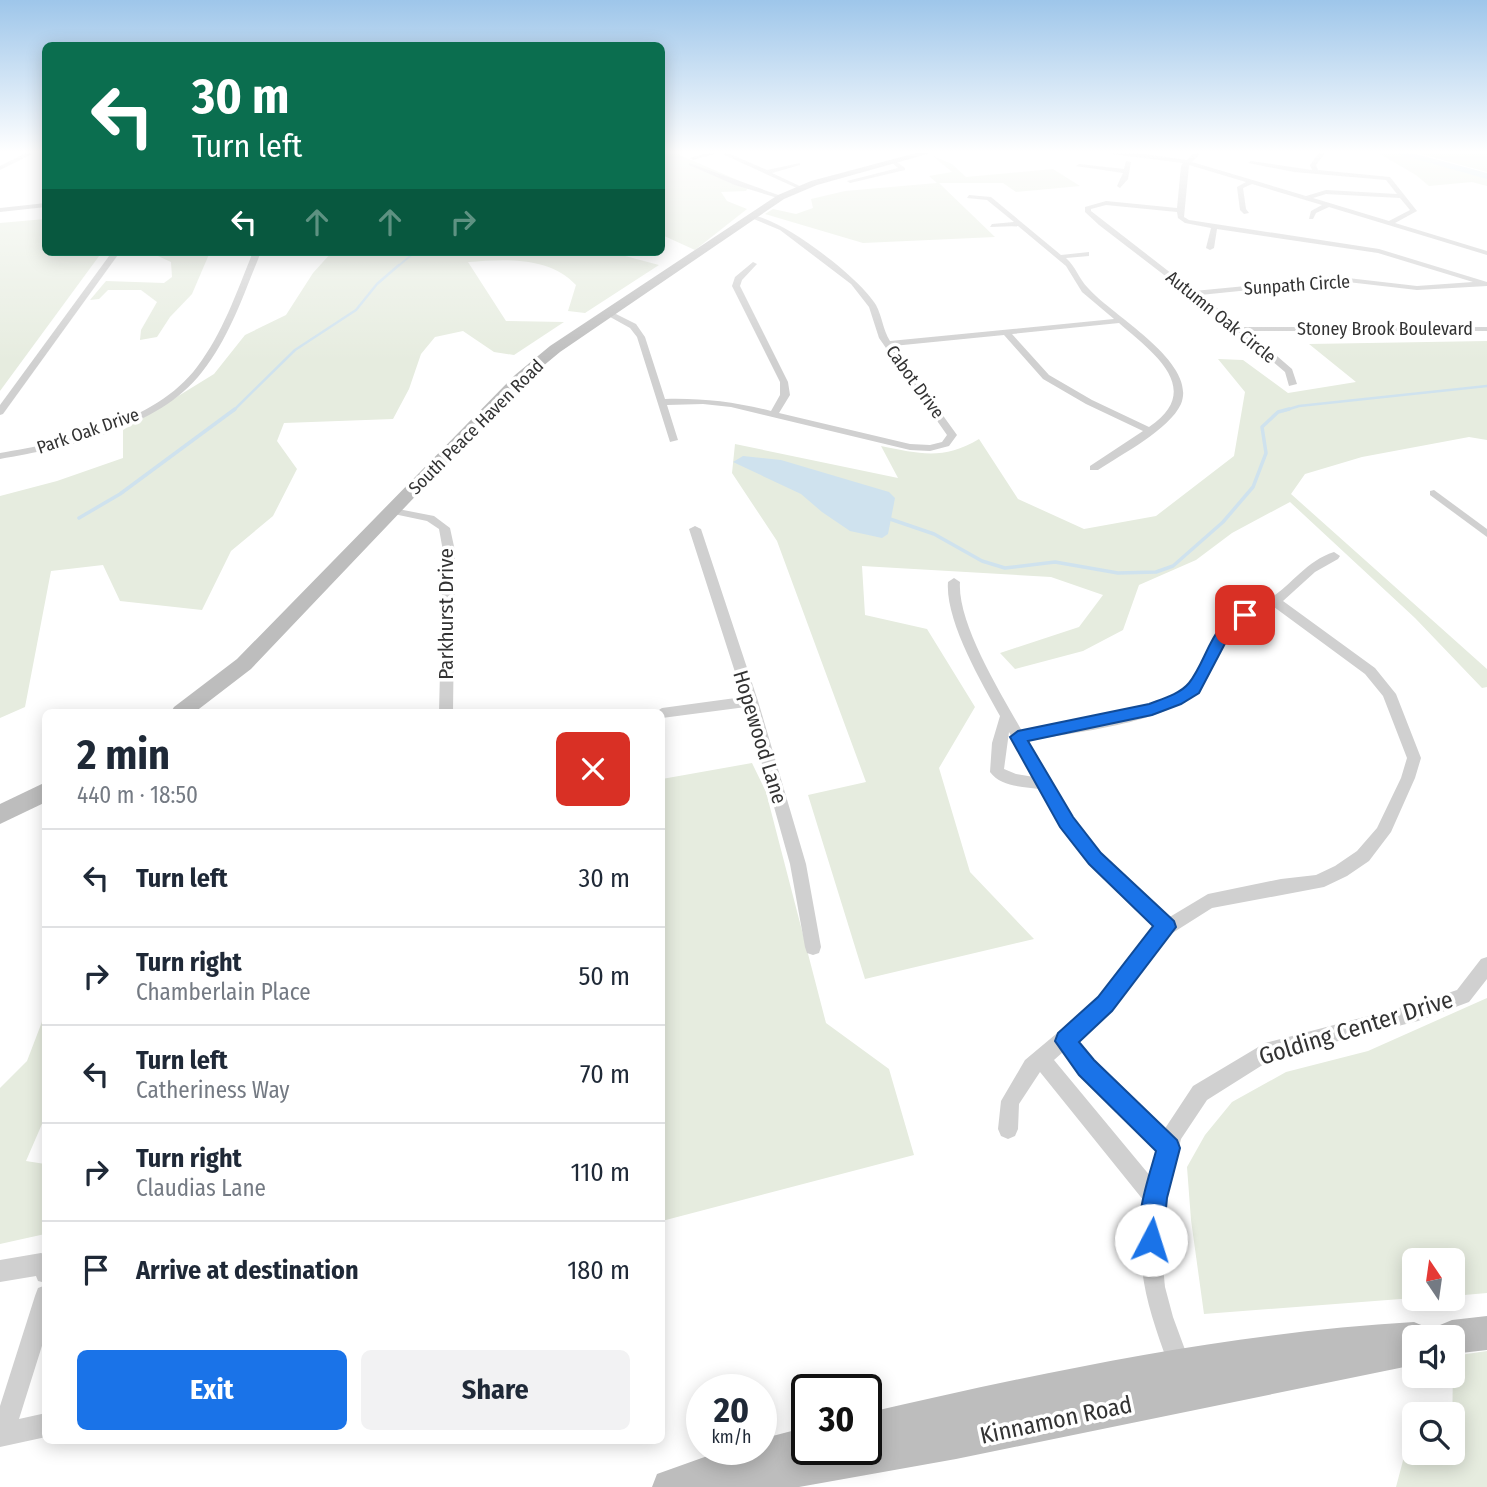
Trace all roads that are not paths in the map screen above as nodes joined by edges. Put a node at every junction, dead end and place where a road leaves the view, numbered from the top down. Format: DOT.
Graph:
graph roads {
  1 [pos="742,222"];
  2 [pos="766,222"];
  3 [pos="1099,222"];
  4 [pos="1189,222"];
  5 [pos="1019,223"];
  6 [pos="1390,223"];
  7 [pos="992,226"];
  8 [pos="1214,228"];
  9 [pos="1210,248"];
  10 [pos="1487,253"];
  11 [pos="1086,254"];
  12 [pos="113,256"];
  13 [pos="255,256"];
  14 [pos="1059,257"];
  15 [pos="753,264"];
  16 [pos="1485,284"];
  17 [pos="1193,293"];
  18 [pos="607,313"];
  19 [pos="1119,321"];
  20 [pos="1240,329"];
  21 [pos="1487,329"];
  22 [pos="1006,332"];
  23 [pos="887,344"];
  24 [pos="1292,384"];
  25 [pos="661,402"];
  26 [pos="0,412"];
  27 [pos="773,415"];
  28 [pos="1149,430"];
  29 [pos="673,440"];
  30 [pos="0,456"];
  31 [pos="1094,468"];
  32 [pos="1434,493"];
  33 [pos="393,511"];
  34 [pos="695,529"];
  35 [pos="1487,534"];
  36 [pos="1334,556"];
  37 [pos="954,582"];
  38 [pos="1275,600"];
  39 [pos="751,701"];
  40 [pos="185,709"];
  41 [pos="446,709"];
  42 [pos="665,713"];
  43 [pos="1007,716"];
  44 [pos="1018,737"];
  45 [pos="1045,784"];
  46 [pos="42,793"];
  47 [pos="0,815"];
  48 [pos="1167,927"];
  49 [pos="813,947"];
  50 [pos="1487,965"];
  51 [pos="1066,1041"];
  52 [pos="1041,1059"];
  53 [pos="1008,1129"];
  54 [pos="1169,1148"];
  55 [pos="1155,1198"];
  56 [pos="42,1266"];
  57 [pos="0,1272"];
  58 [pos="42,1309"];
  59 [pos="1487,1333"];
  60 [pos="1465,1336"];
  61 [pos="1402,1339"];
  62 [pos="1402,1351"];
  63 [pos="1184,1378"];
  64 [pos="42,1426"];
  65 [pos="882,1427"];
  66 [pos="2,1434"];
  67 [pos="791,1449"];
  68 [pos="670,1487"];
  69 [pos="698,1487"];
  1 -- 18 [label="main road, South Peace Haven Road"];
  2 -- 23 [label="street, Cabot Drive"];
  3 -- 17 [label="street, Autumn Oak Circle"];
  4 -- 8 [label="street"];
  5 -- 7 [label="street"];
  5 -- 14 [label="street"];
  6 -- 10 [label="street"];
  8 -- 9 [label="street"];
  8 -- 16 [label="street"];
  11 -- 14 [label="street"];
  12 -- 26 [label="street"];
  13 -- 30 [label="street, Park Oak Drive"];
  14 -- 19 [label="street"];
  15 -- 27 [label="street"];
  16 -- 17 [label="street, Sunpath Circle"];
  17 -- 20 [label="street, Autumn Oak Circle"];
  18 -- 25 [label="street"];
  18 -- 33 [label="main road, South Peace Haven Road"];
  19 -- 22 [label="street"];
  19 -- 28 [label="street"];
  20 -- 21 [label="street, Stoney Brook Boulevard"];
  20 -- 24 [label="street, Autumn Oak Circle"];
  22 -- 23 [label="street"];
  22 -- 28 [label="street"];
  23 -- 27 [label="street, Cabot Drive"];
  25 -- 27 [label="street, Cabot Drive"];
  25 -- 29 [label="street"];
  28 -- 31 [label="street"];
  32 -- 35 [label="street"];
  33 -- 40 [label="main road, South Peace Haven Road"];
  33 -- 41 [label="street, Parkhurst Drive"];
  34 -- 39 [label="street, Hopewood Lane"];
  36 -- 38 [label="street"];
  37 -- 43 [label="street"];
  38 -- 44 [label="street"];
  38 -- 48 [label="street"];
  39 -- 42 [label="street"];
  39 -- 49 [label="street, Hopewood Lane"];
  43 -- 44 [label="street"];
  43 -- 45 [label="street"];
  44 -- 45 [label="street"];
  45 -- 48 [label="street"];
  46 -- 47 [label="main road"];
  48 -- 51 [label="street"];
  50 -- 54 [label="street, Golding Center Drive"];
  51 -- 52 [label="street"];
  51 -- 54 [label="street"];
  52 -- 53 [label="street"];
  52 -- 55 [label="street"];
  54 -- 55 [label="street, Golding Center Drive"];
  55 -- 63 [label="street, Golding Center Drive"];
  56 -- 57 [label="street"];
  58 -- 66 [label="street"];
  59 -- 60 [label="main road"];
  61 -- 63 [label="main road, Kinnamon Road"];
  62 -- 63 [label="main road, Kinnamon Road"];
  63 -- 65 [label="main road, Kinnamon Road"];
  63 -- 69 [label="main road, Kinnamon Road"];
  64 -- 66 [label="street"];
  67 -- 68 [label="main road"];
}
